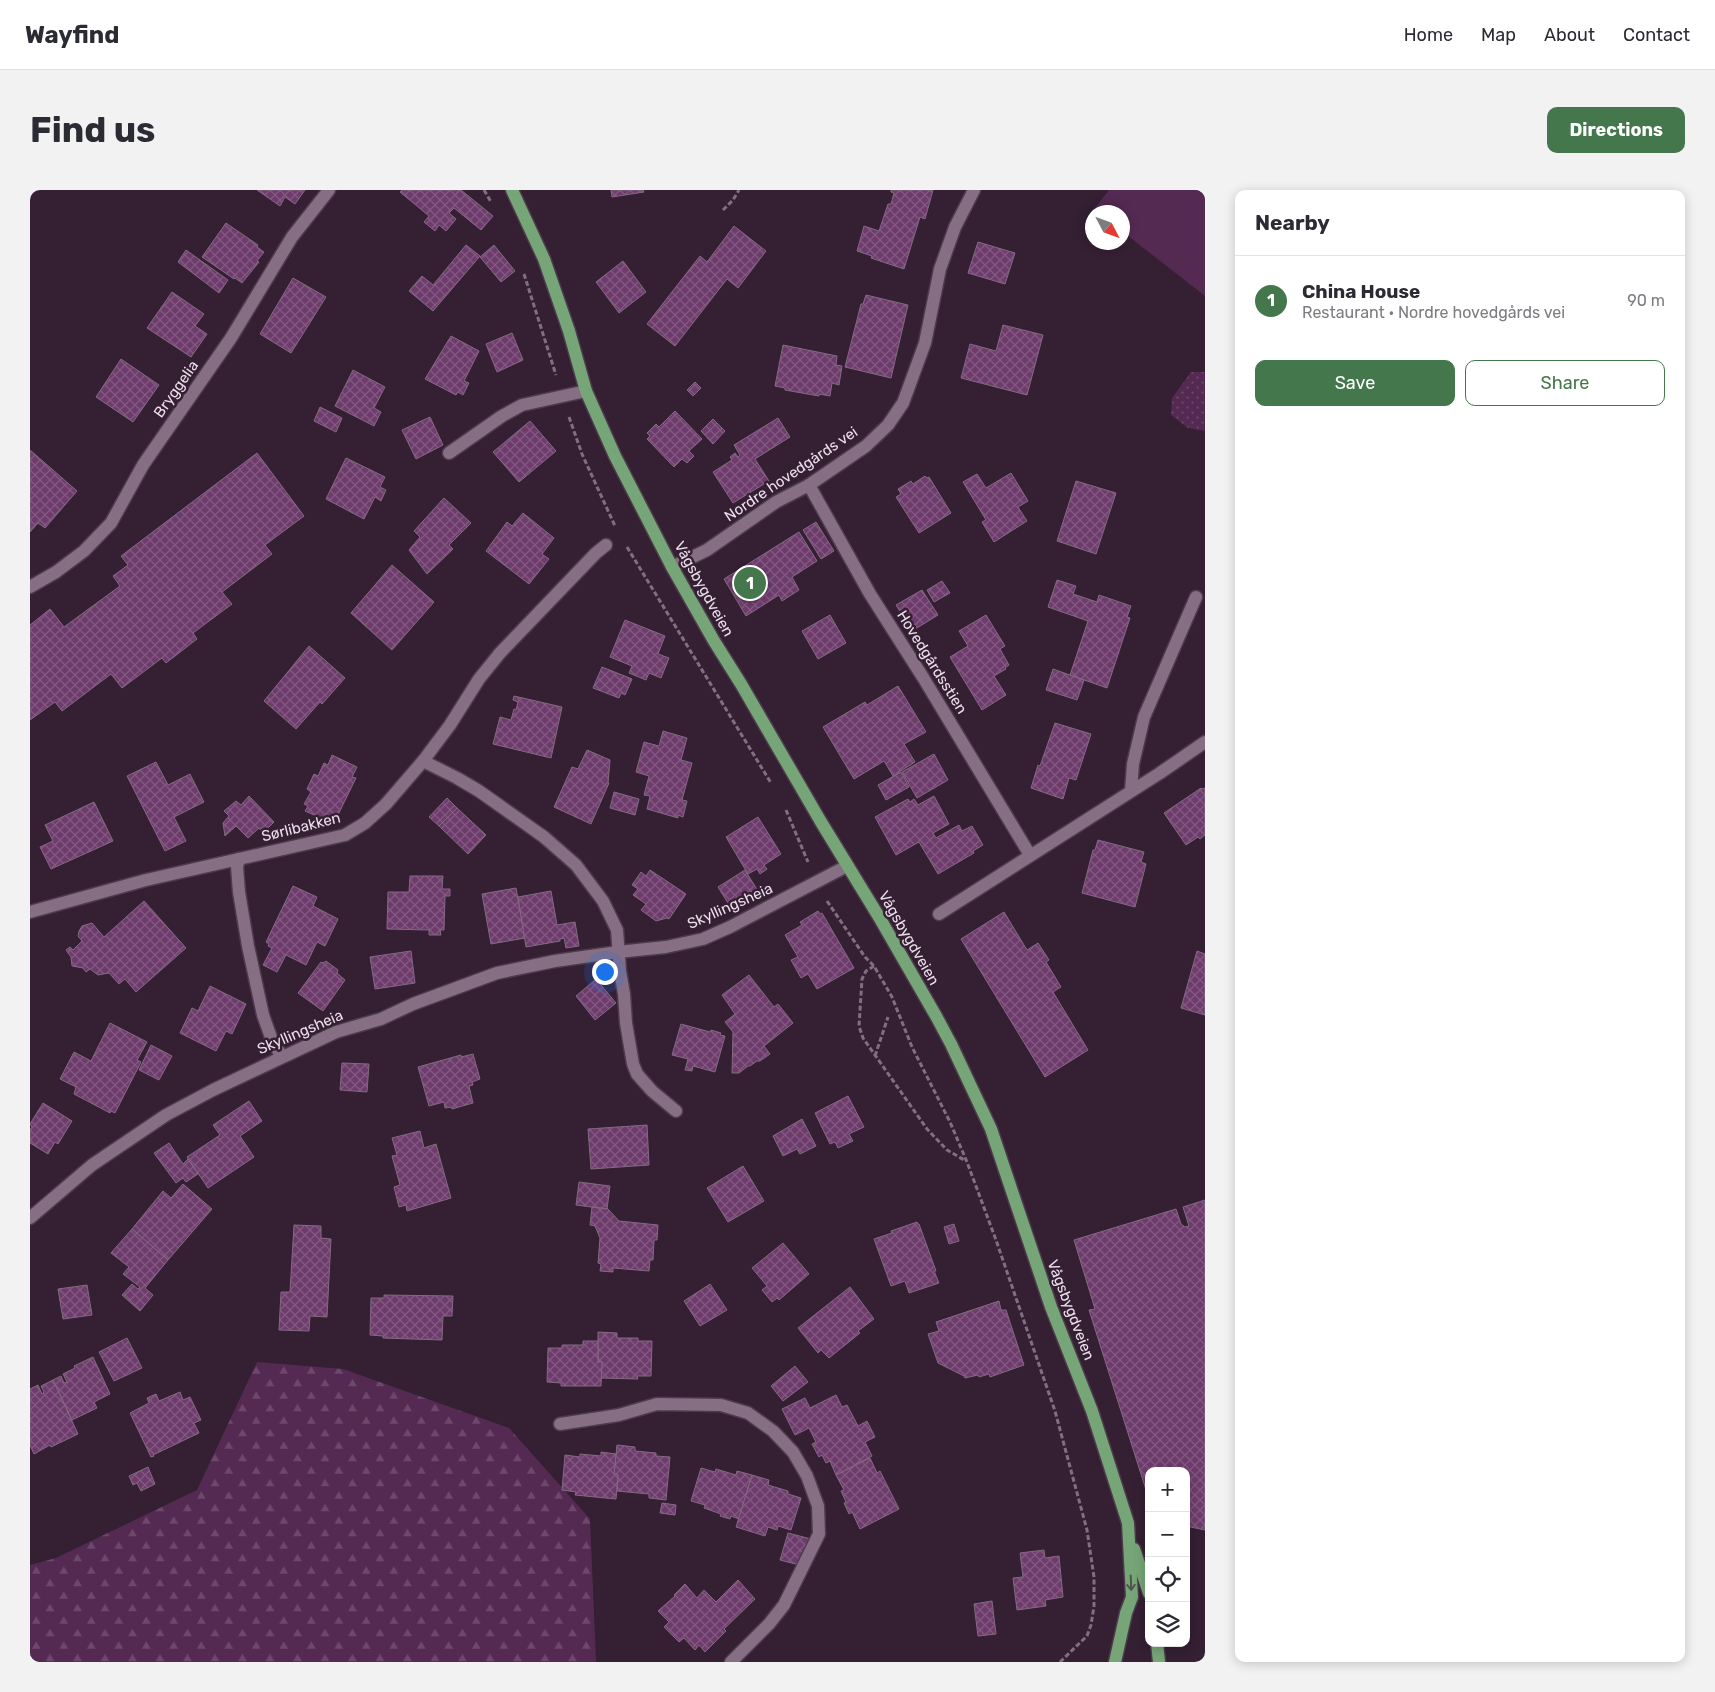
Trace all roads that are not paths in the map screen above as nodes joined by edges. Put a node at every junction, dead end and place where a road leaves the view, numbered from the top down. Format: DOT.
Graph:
graph roads {
  1 [pos="329,190"];
  2 [pos="512,190"];
  3 [pos="974,190"];
  4 [pos="586,391"];
  5 [pos="449,453"];
  6 [pos="809,484"];
  7 [pos="606,545"];
  8 [pos="672,567"];
  9 [pos="30,587"];
  10 [pos="1196,597"];
  11 [pos="1205,742"];
  12 [pos="423,761"];
  13 [pos="1131,791"];
  14 [pos="1030,855"];
  15 [pos="239,859"];
  16 [pos="848,866"];
  17 [pos="30,912"];
  18 [pos="939,914"];
  19 [pos="618,952"];
  20 [pos="282,1056"];
  21 [pos="676,1111"];
  22 [pos="30,1218"];
  23 [pos="560,1424"];
  24 [pos="1130,1534"];
  25 [pos="1145,1581"];
  26 [pos="1157,1647"];
  27 [pos="732,1662"];
  28 [pos="1115,1662"];
  29 [pos="1159,1662"];
  1 -- 9 [label="street, Bryggelia"];
  2 -- 4 [label="main road, Vågsbygdveien"];
  3 -- 6 [label="street, Nordre hovedgårds vei"];
  4 -- 5 [label="street"];
  4 -- 8 [label="main road, Vågsbygdveien"];
  6 -- 8 [label="street, Nordre hovedgårds vei"];
  6 -- 14 [label="street, Hovedgårdsstien"];
  7 -- 12 [label="street"];
  8 -- 16 [label="main road, Vågsbygdveien"];
  10 -- 13 [label="street"];
  11 -- 13 [label="street"];
  12 -- 15 [label="street, Sørlibakken"];
  12 -- 19 [label="street"];
  13 -- 14 [label="street"];
  14 -- 18 [label="street"];
  15 -- 17 [label="street, Sørlibakken"];
  15 -- 20 [label="street"];
  16 -- 19 [label="street, Skyllingsheia"];
  16 -- 24 [label="main road, Vågsbygdveien"];
  19 -- 20 [label="street, Skyllingsheia"];
  19 -- 21 [label="street"];
  20 -- 22 [label="street, Skyllingsheia"];
  23 -- 27 [label="street"];
  24 -- 25 [label="main road, Vågsbygdveien"];
  24 -- 28 [label="main road, Vågsbygdveien, one-way"];
  26 -- 29 [label="main road"];
}
